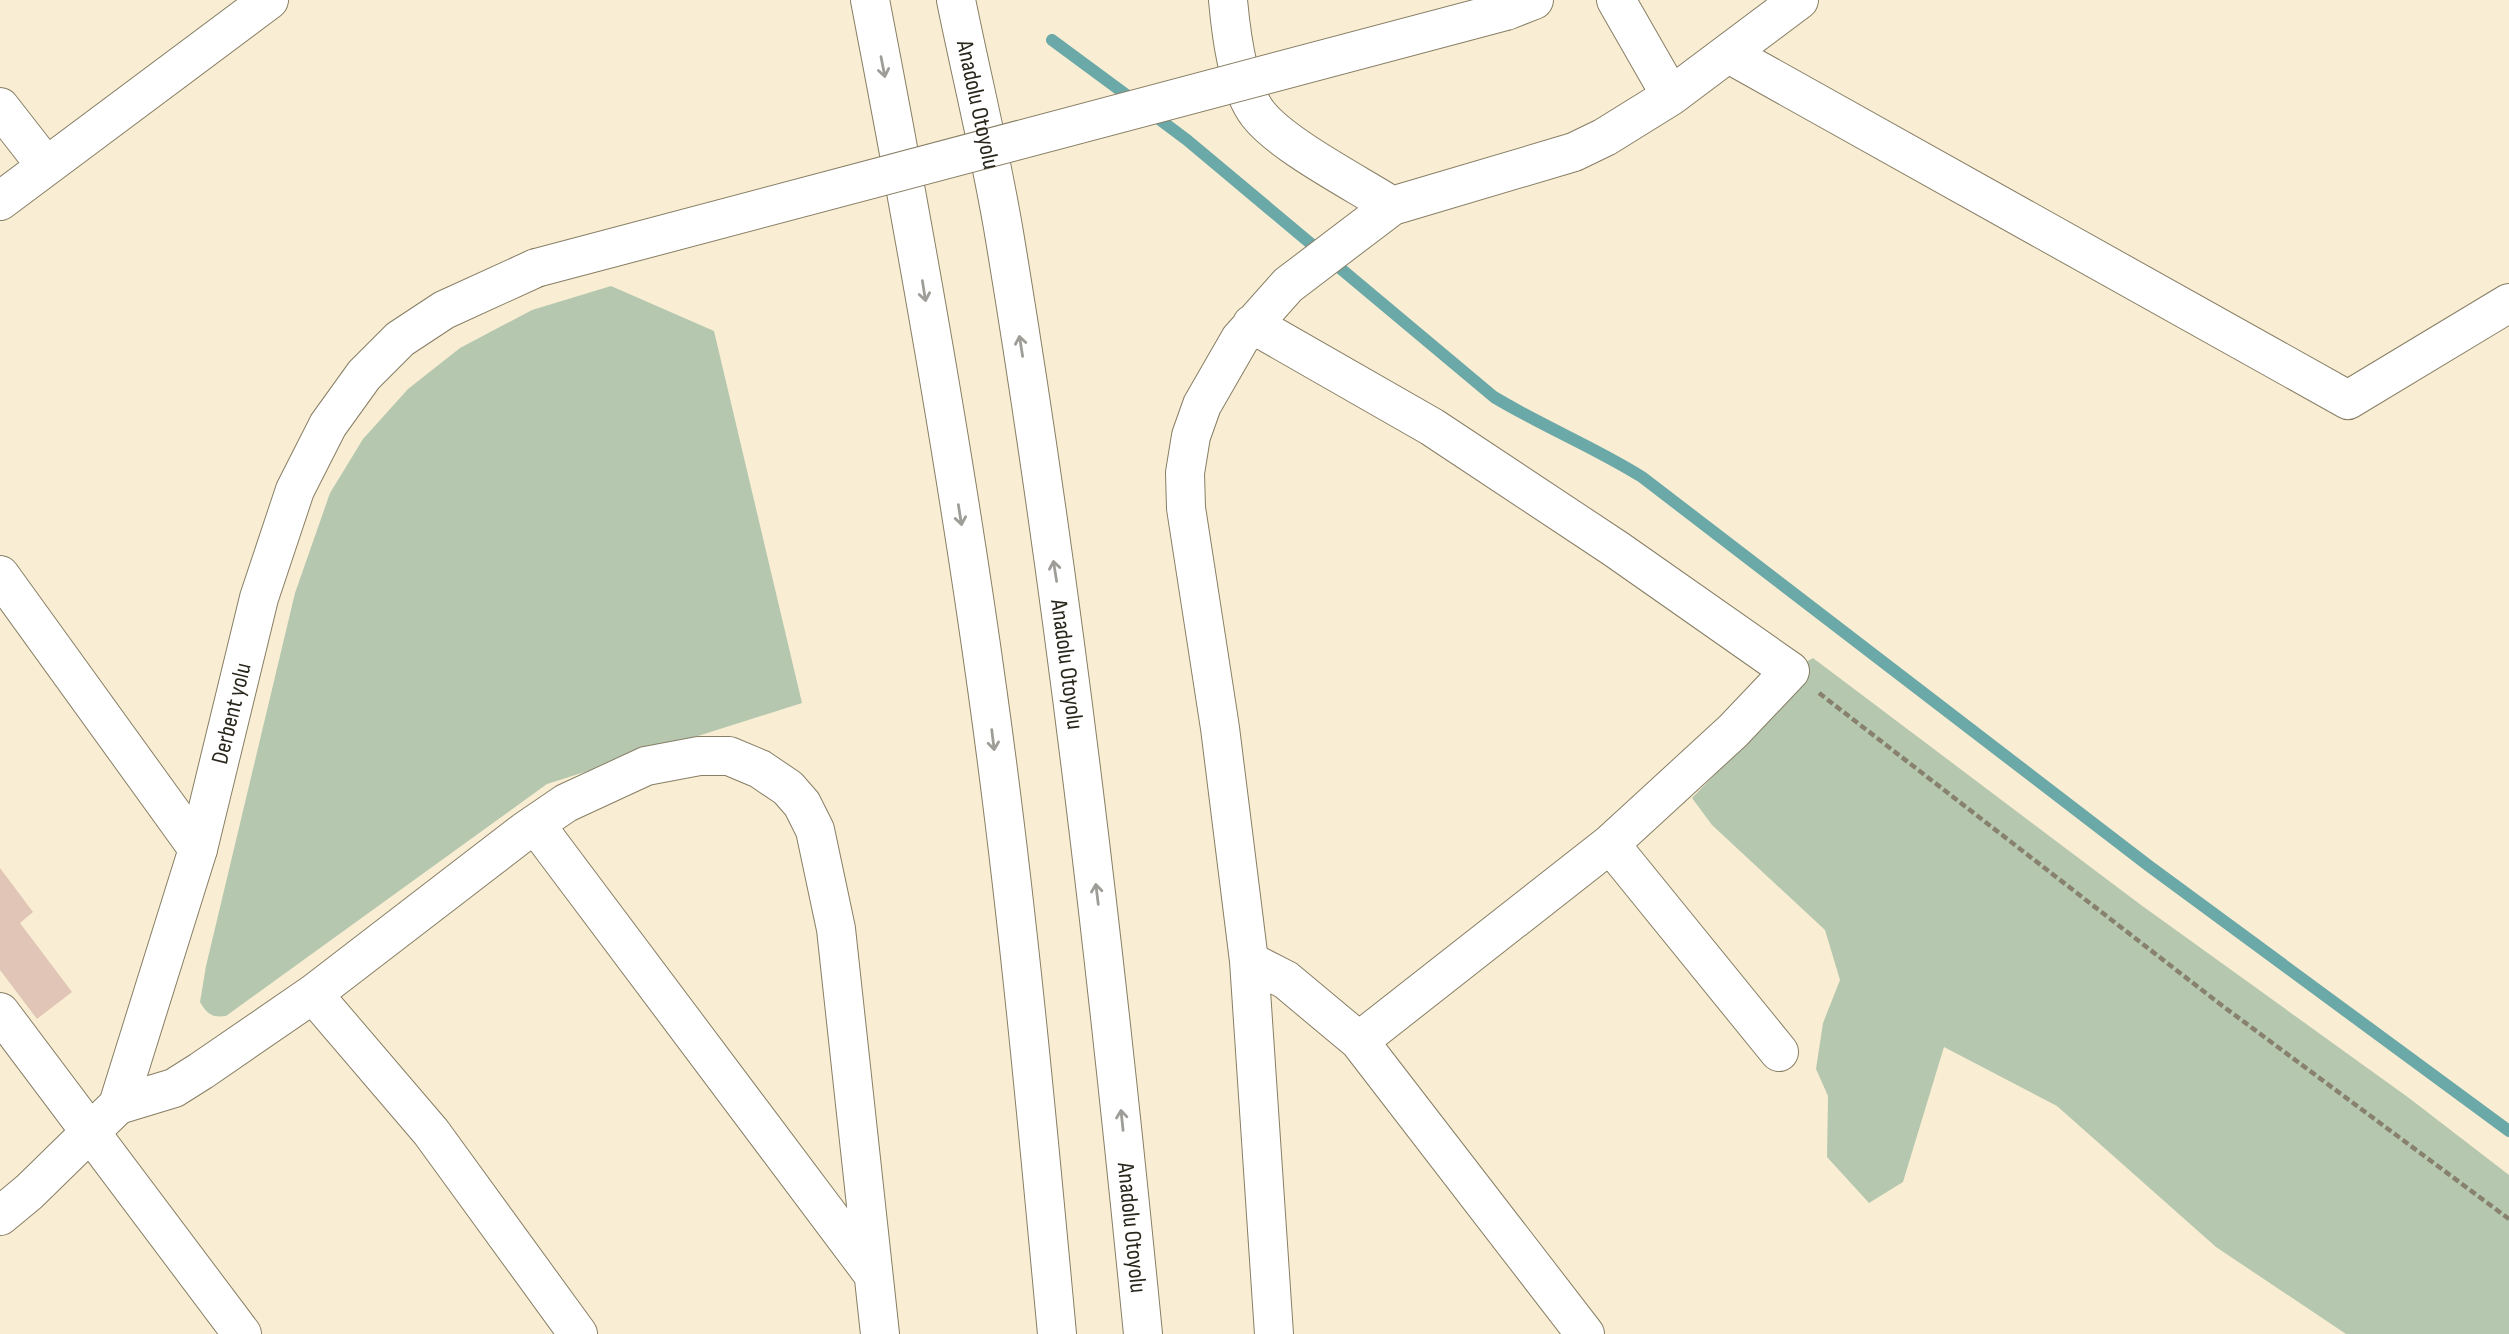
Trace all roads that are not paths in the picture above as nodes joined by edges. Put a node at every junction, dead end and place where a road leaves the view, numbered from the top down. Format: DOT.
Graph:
graph roads {
  1 [pos="268,0"];
  2 [pos="870,0"];
  3 [pos="956,0"];
  4 [pos="1228,0"];
  5 [pos="1616,0"];
  6 [pos="1799,0"];
  7 [pos="1520,6"];
  8 [pos="1729,54"];
  9 [pos="1671,96"];
  10 [pos="0,107"];
  11 [pos="46,166"];
  12 [pos="0,201"];
  13 [pos="1392,206"];
  14 [pos="2509,303"];
  15 [pos="1252,324"];
  16 [pos="0,575"];
  17 [pos="535,824"];
  18 [pos="1610,844"];
  19 [pos="198,849"];
  20 [pos="1249,961"];
  21 [pos="313,994"];
  22 [pos="0,1012"];
  23 [pos="1359,1041"];
  24 [pos="1779,1052"];
  25 [pos="118,1105"];
  26 [pos="91,1133"];
  27 [pos="0,1216"];
  28 [pos="873,1273"];
  29 [pos="242,1334"];
  30 [pos="578,1334"];
  31 [pos="880,1334"];
  32 [pos="1057,1334"];
  33 [pos="1143,1334"];
  34 [pos="1274,1334"];
  35 [pos="1585,1334"];
  1 -- 11 [label="main road"];
  2 -- 32 [label="main road, one-way"];
  33 -- 3 [label="main road, Anadolu Otoyolu, one-way"];
  4 -- 13 [label="main road"];
  5 -- 9 [label="main road"];
  6 -- 8 [label="main road"];
  7 -- 19 [label="main road, Derbent yolu, bridge"];
  8 -- 9 [label="main road"];
  8 -- 14 [label="main road"];
  9 -- 13 [label="main road"];
  10 -- 11 [label="main road"];
  11 -- 12 [label="main road"];
  13 -- 15 [label="main road"];
  15 -- 18 [label="main road"];
  15 -- 20 [label="main road"];
  16 -- 19 [label="main road"];
  17 -- 21 [label="main road"];
  17 -- 28 [label="main road"];
  17 -- 28 [label="main road"];
  18 -- 23 [label="main road"];
  18 -- 24 [label="main road"];
  19 -- 25 [label="main road, Derbent yolu"];
  20 -- 23 [label="main road"];
  20 -- 34 [label="main road"];
  21 -- 25 [label="main road"];
  21 -- 30 [label="main road"];
  22 -- 26 [label="main road"];
  23 -- 35 [label="main road"];
  25 -- 26 [label="main road, Derbent yolu"];
  26 -- 27 [label="main road, Derbent yolu"];
  26 -- 29 [label="main road"];
  28 -- 31 [label="main road"];
}
